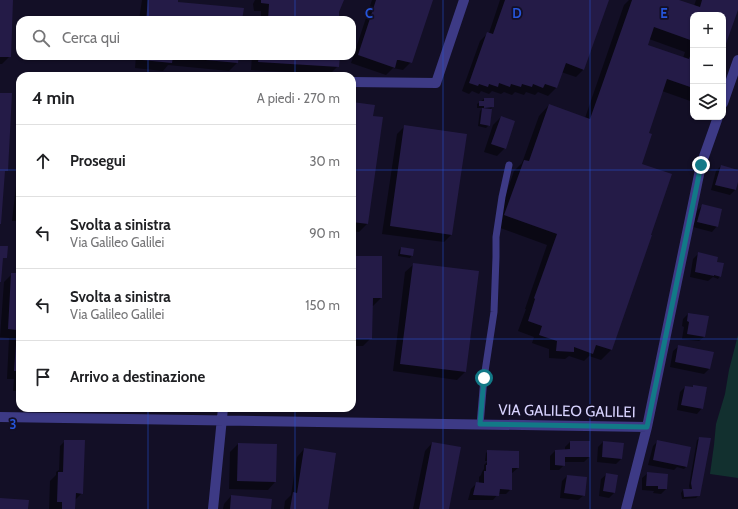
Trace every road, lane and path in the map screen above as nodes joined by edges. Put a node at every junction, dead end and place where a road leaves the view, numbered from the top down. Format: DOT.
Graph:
graph roads {
  1 [pos="464,0"];
  2 [pos="738,60"];
  3 [pos="356,82"];
  4 [pos="726,94"];
  5 [pos="717,120"];
  6 [pos="509,165"];
  7 [pos="223,412"];
  8 [pos="0,417"];
  9 [pos="222,420"];
  10 [pos="480,424"];
  11 [pos="647,427"];
  12 [pos="213,509"];
  13 [pos="626,509"];
  1 -- 3 [label="street"];
  2 -- 4 [label="street"];
  5 -- 11 [label="street, VIA GALILEO GALILEI"];
  6 -- 10 [label="lane"];
  7 -- 9 [label="street"];
  8 -- 9 [label="street, VIA GALILEO GALILEI"];
  9 -- 10 [label="street, VIA GALILEO GALILEI"];
  9 -- 12 [label="street"];
  10 -- 11 [label="street, VIA GALILEO GALILEI"];
  11 -- 13 [label="street"];
}
